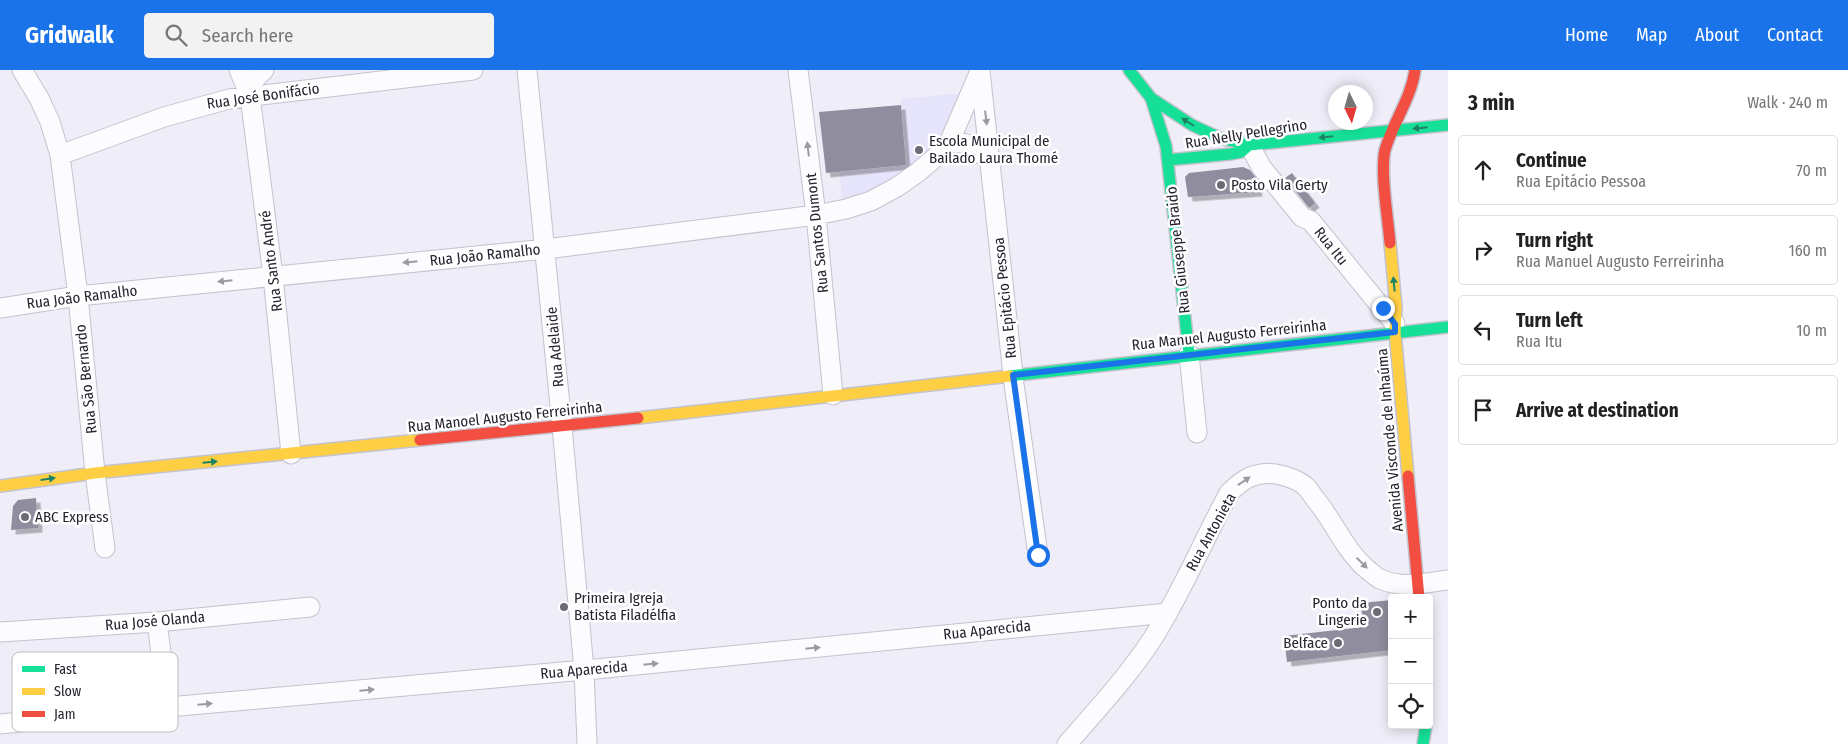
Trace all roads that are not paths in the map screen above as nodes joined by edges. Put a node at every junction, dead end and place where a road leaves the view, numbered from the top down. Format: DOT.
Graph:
graph roads {
  1 [pos="22,70"];
  2 [pos="239,70"];
  3 [pos="264,70"];
  4 [pos="473,70"];
  5 [pos="527,70"];
  6 [pos="798,70"];
  7 [pos="980,70"];
  8 [pos="1129,70"];
  9 [pos="1415,70"];
  10 [pos="248,92"];
  11 [pos="1151,98"];
  12 [pos="1448,125"];
  13 [pos="1392,131"];
  14 [pos="949,143"];
  15 [pos="1249,146"];
  16 [pos="60,154"];
  17 [pos="1168,160"];
  18 [pos="991,163"];
  19 [pos="816,215"];
  20 [pos="546,249"];
  21 [pos="274,276"];
  22 [pos="78,296"];
  23 [pos="0,308"];
  24 [pos="1448,327"];
  25 [pos="1395,328"];
  26 [pos="1189,354"];
  27 [pos="1013,375"];
  28 [pos="833,395"];
  29 [pos="562,426"];
  30 [pos="1197,433"];
  31 [pos="291,454"];
  32 [pos="95,473"];
  33 [pos="0,486"];
  34 [pos="105,548"];
  35 [pos="1038,555"];
  36 [pos="1448,580"];
  37 [pos="1419,591"];
  38 [pos="310,607"];
  39 [pos="1168,613"];
  40 [pos="157,622"];
  41 [pos="0,632"];
  42 [pos="161,652"];
  43 [pos="584,670"];
  44 [pos="178,706"];
  45 [pos="1425,729"];
  46 [pos="587,744"];
  47 [pos="1067,744"];
  48 [pos="1423,744"];
  1 -- 16 [label="street, Rua São Bernardo"];
  2 -- 10 [label="street, Rua Santo André"];
  3 -- 10 [label="street"];
  4 -- 10 [label="street, Rua José Bonifácio"];
  5 -- 20 [label="street, Rua Adelaide"];
  19 -- 6 [label="street, Rua Santos Dumont, one-way"];
  7 -- 14 [label="street, Rua João Ramalho"];
  7 -- 18 [label="street, Rua Epitácio Pessoa, one-way"];
  8 -- 11 [label="main road"];
  9 -- 13 [label="main road, Avenida Visconde de Inhaúma"];
  10 -- 16 [label="street, Rua José Bonifácio"];
  10 -- 21 [label="street, Rua Santo André"];
  15 -- 11 [label="main road, one-way"];
  11 -- 17 [label="main road, Rua Giuseppe Braido"];
  12 -- 13 [label="main road, Rua Nelly Pellegrino, one-way"];
  13 -- 15 [label="main road, Rua Nelly Pellegrino, one-way"];
  25 -- 13 [label="main road, Avenida Visconde de Inhaúma, one-way"];
  14 -- 18 [label="street"];
  14 -- 19 [label="street, Rua João Ramalho"];
  15 -- 17 [label="main road, Rua Nelly Pellegrino"];
  15 -- 25 [label="street, Rua Itu"];
  16 -- 22 [label="street, Rua São Bernardo"];
  17 -- 26 [label="main road, Rua Giuseppe Braido"];
  18 -- 27 [label="street, Rua Epitácio Pessoa"];
  19 -- 20 [label="street, Rua João Ramalho"];
  19 -- 28 [label="street, Rua Santos Dumont"];
  20 -- 21 [label="street, Rua João Ramalho, one-way"];
  20 -- 29 [label="street, Rua Adelaide"];
  21 -- 22 [label="street, Rua João Ramalho, one-way"];
  21 -- 31 [label="street, Rua Santo André"];
  22 -- 23 [label="street, Rua João Ramalho"];
  22 -- 32 [label="street, Rua São Bernardo"];
  24 -- 25 [label="main road, Rua Manuel Augusto Ferreirinha"];
  25 -- 26 [label="main road, Rua Manuel Augusto Ferreirinha"];
  25 -- 37 [label="main road, Avenida Visconde de Inhaúma"];
  26 -- 27 [label="main road, Rua Manuel Augusto Ferreirinha"];
  26 -- 30 [label="street, Rua Giuseppe Braido"];
  27 -- 28 [label="main road, Rua Manoel Augusto Ferreirinha"];
  27 -- 35 [label="street, Rua Epitácio Pessoa"];
  28 -- 29 [label="main road, Rua Manoel Augusto Ferreirinha"];
  29 -- 31 [label="main road, Rua Manoel Augusto Ferreirinha"];
  29 -- 43 [label="street, Rua Adelaide"];
  32 -- 31 [label="main road, Rua Manoel Augusto Ferreirinha, one-way"];
  33 -- 32 [label="main road, Rua Manoel Augusto Ferreirinha, one-way"];
  32 -- 34 [label="street, Rua São Bernardo"];
  36 -- 37 [label="street, Rua Antonieta"];
  39 -- 37 [label="street, Rua Antonieta, one-way"];
  38 -- 40 [label="street, Rua José Olanda"];
  43 -- 39 [label="street, Rua Aparecida, one-way"];
  39 -- 47 [label="street, Rua Antonieta"];
  40 -- 41 [label="street, Rua José Olanda"];
  40 -- 42 [label="street"];
  44 -- 43 [label="street, Rua Aparecida, one-way"];
  43 -- 46 [label="street, Rua Adelaide"];
  45 -- 48 [label="main road"];
}
